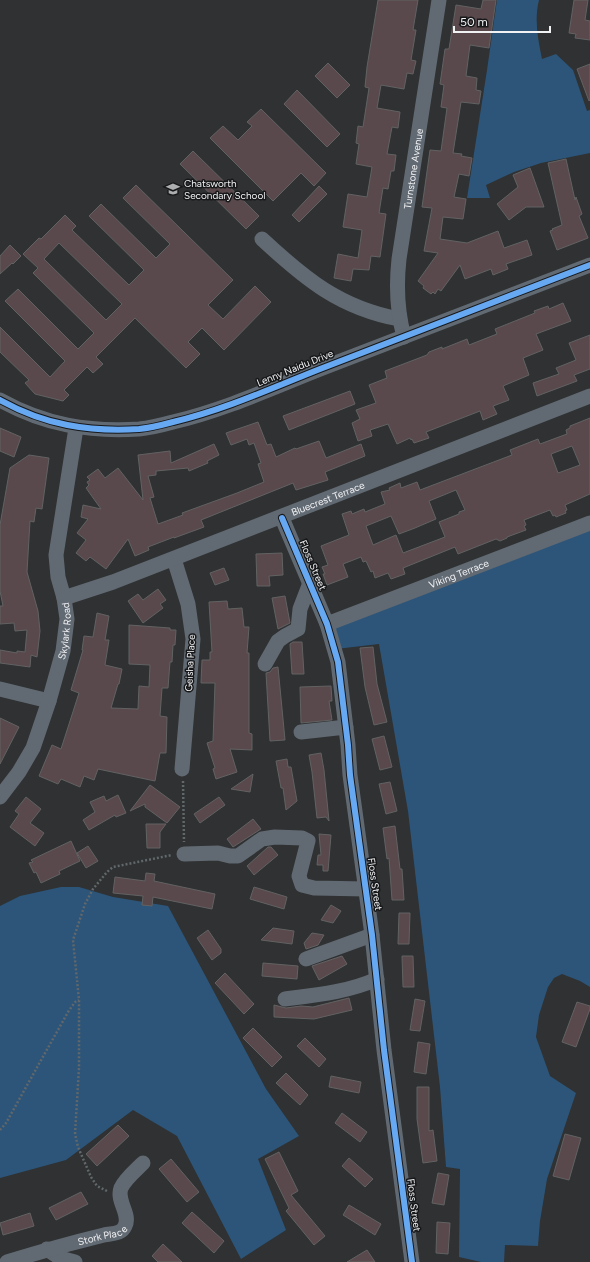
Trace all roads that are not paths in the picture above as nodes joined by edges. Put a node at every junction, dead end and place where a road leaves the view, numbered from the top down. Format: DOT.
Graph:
graph roads {
  1 [pos="439,0"];
  2 [pos="262,239"];
  3 [pos="590,265"];
  4 [pos="399,319"];
  5 [pos="404,336"];
  6 [pos="590,396"];
  7 [pos="0,400"];
  8 [pos="76,428"];
  9 [pos="282,518"];
  10 [pos="590,523"];
  11 [pos="174,559"];
  12 [pos="310,583"];
  13 [pos="64,598"];
  14 [pos="327,624"];
  15 [pos="265,664"];
  16 [pos="0,689"];
  17 [pos="49,701"];
  18 [pos="346,727"];
  19 [pos="301,732"];
  20 [pos="182,769"];
  21 [pos="0,797"];
  22 [pos="184,854"];
  23 [pos="366,889"];
  24 [pos="372,935"];
  25 [pos="306,959"];
  26 [pos="377,979"];
  27 [pos="285,999"];
  28 [pos="143,1162"];
  29 [pos="47,1249"];
  30 [pos="7,1262"];
  31 [pos="75,1262"];
  32 [pos="412,1262"];
  1 -- 4 [label="street, Turnstone Avenue"];
  2 -- 4 [label="street"];
  3 -- 5 [label="street, Lenny Naidu Drive"];
  4 -- 5 [label="street, Turnstone Avenue"];
  5 -- 8 [label="street, Lenny Naidu Drive"];
  6 -- 9 [label="street, Bluecrest Terrace"];
  7 -- 8 [label="street, Lenny Naidu Drive"];
  8 -- 13 [label="street, Skylark Road"];
  9 -- 11 [label="street, Bluecrest Terrace"];
  9 -- 12 [label="street, Floss Street"];
  10 -- 14 [label="street, Viking Terrace"];
  11 -- 13 [label="street, Bluecrest Terrace"];
  11 -- 20 [label="street, Geisha Place"];
  12 -- 14 [label="street, Floss Street"];
  12 -- 15 [label="street"];
  13 -- 17 [label="street, Skylark Road"];
  14 -- 18 [label="street, Floss Street"];
  16 -- 17 [label="street"];
  17 -- 21 [label="street, Skylark Road"];
  18 -- 19 [label="street"];
  18 -- 23 [label="street, Floss Street"];
  22 -- 23 [label="street"];
  23 -- 24 [label="street, Floss Street"];
  24 -- 25 [label="street"];
  24 -- 26 [label="street, Floss Street"];
  26 -- 27 [label="street"];
  26 -- 32 [label="street, Floss Street"];
  28 -- 29 [label="street, Stork Place"];
  29 -- 30 [label="street, Stork Place"];
  29 -- 31 [label="street"];
}
